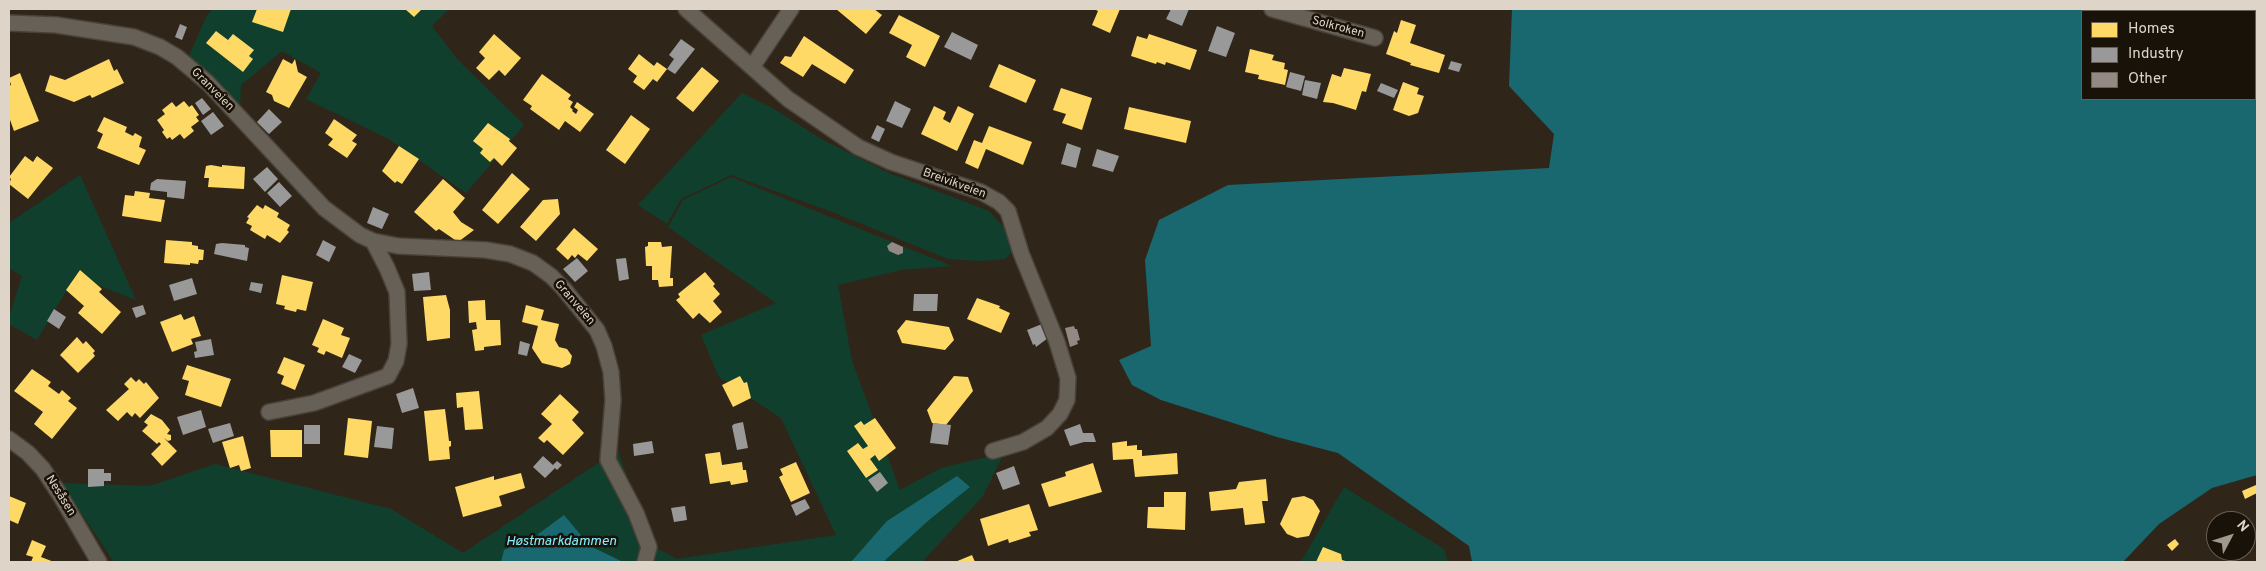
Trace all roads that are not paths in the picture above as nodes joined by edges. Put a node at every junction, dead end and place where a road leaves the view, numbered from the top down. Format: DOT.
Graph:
graph roads {
  1 [pos="686,9"];
  2 [pos="791,9"];
  3 [pos="1272,9"];
  4 [pos="9,23"];
  5 [pos="1375,38"];
  6 [pos="752,67"];
  7 [pos="372,241"];
  8 [pos="269,412"];
  9 [pos="9,439"];
  10 [pos="993,451"];
  11 [pos="99,562"];
  12 [pos="645,562"];
  1 -- 6 [label="street, Breivikveien"];
  2 -- 6 [label="street"];
  3 -- 5 [label="street, Solkroken"];
  4 -- 7 [label="street, Granveien"];
  6 -- 10 [label="street, Breivikveien"];
  7 -- 8 [label="street, Granveien"];
  7 -- 12 [label="street, Granveien"];
  9 -- 11 [label="street, Nesåsen"];
}
